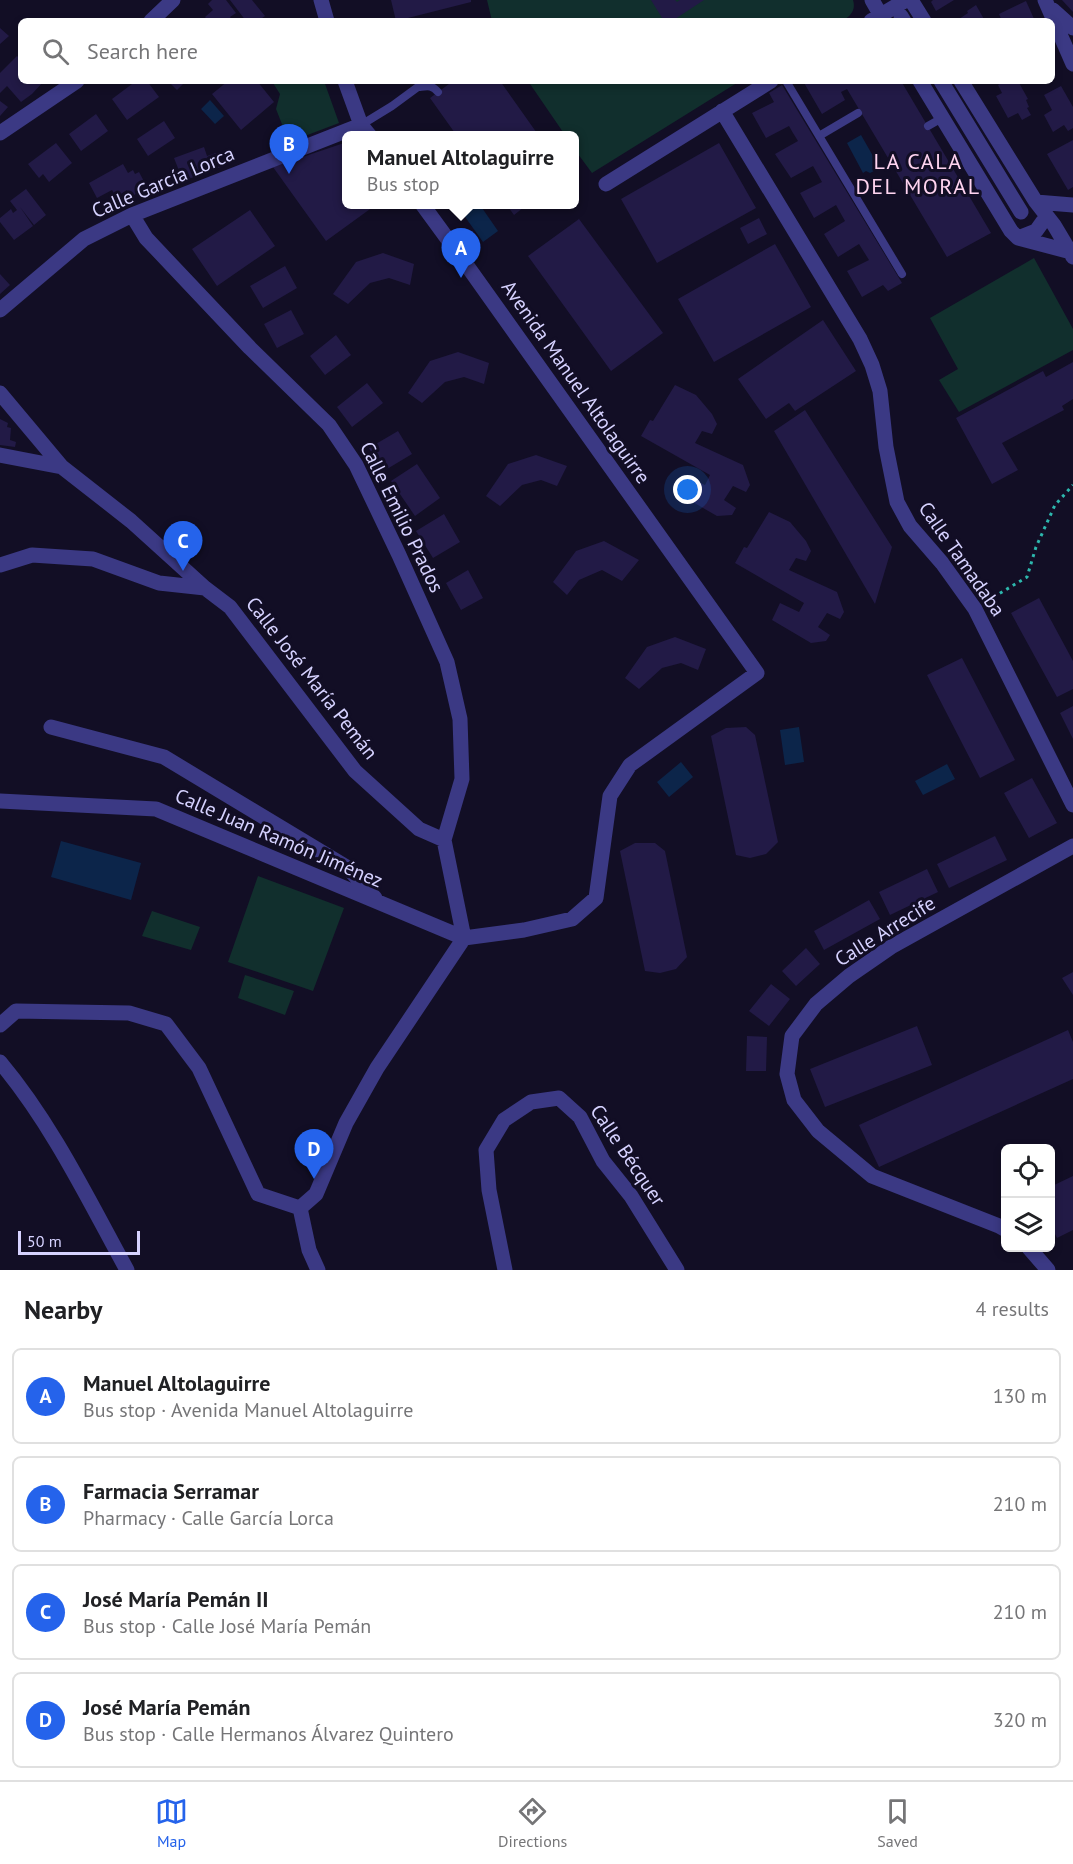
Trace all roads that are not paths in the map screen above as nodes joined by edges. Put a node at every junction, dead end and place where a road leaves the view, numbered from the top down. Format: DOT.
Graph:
graph roads {
  1 [pos="173,0"];
  2 [pos="321,0"];
  3 [pos="872,0"];
  4 [pos="906,0"];
  5 [pos="911,0"];
  6 [pos="1047,3"];
  7 [pos="154,18"];
  8 [pos="326,18"];
  9 [pos="879,18"];
  10 [pos="880,18"];
  11 [pos="922,18"];
  12 [pos="1053,18"];
  13 [pos="1055,22"];
  14 [pos="1073,28"];
  15 [pos="1073,64"];
  16 [pos="73,84"];
  17 [pos="346,84"];
  18 [pos="422,84"];
  19 [pos="766,84"];
  20 [pos="788,84"];
  21 [pos="922,84"];
  22 [pos="943,84"];
  23 [pos="963,84"];
  24 [pos="418,87"];
  25 [pos="438,92"];
  26 [pos="722,111"];
  27 [pos="858,113"];
  28 [pos="942,118"];
  29 [pos="928,126"];
  30 [pos="366,130"];
  31 [pos="0,133"];
  32 [pos="819,136"];
  33 [pos="342,139"];
  34 [pos="606,184"];
  35 [pos="1036,202"];
  36 [pos="1073,205"];
  37 [pos="426,209"];
  38 [pos="1021,212"];
  39 [pos="132,214"];
  40 [pos="1046,217"];
  41 [pos="1018,238"];
  42 [pos="1072,252"];
  43 [pos="902,274"];
  44 [pos="0,310"];
  45 [pos="0,393"];
  46 [pos="0,455"];
  47 [pos="62,466"];
  48 [pos="0,565"];
  49 [pos="205,588"];
  50 [pos="51,727"];
  51 [pos="0,801"];
  52 [pos="1073,805"];
  53 [pos="444,840"];
  54 [pos="1073,846"];
  55 [pos="378,902"];
  56 [pos="464,938"];
  57 [pos="0,1025"];
  58 [pos="0,1062"];
  59 [pos="300,1208"];
  60 [pos="1001,1227"];
  61 [pos="1032,1252"];
  62 [pos="127,1270"];
  63 [pos="318,1270"];
  64 [pos="505,1270"];
  65 [pos="677,1270"];
  66 [pos="1048,1270"];
  1 -- 7 [label="street"];
  2 -- 8 [label="street"];
  3 -- 9 [label="street"];
  4 -- 10 [label="street"];
  5 -- 11 [label="street"];
  6 -- 12 [label="street"];
  6 -- 14 [label="street"];
  13 -- 15 [label="street"];
  16 -- 31 [label="street"];
  17 -- 30 [label="street"];
  18 -- 24 [label="lane"];
  19 -- 26 [label="street"];
  20 -- 32 [label="lane"];
  21 -- 28 [label="street"];
  22 -- 38 [label="street"];
  23 -- 35 [label="street"];
  24 -- 25 [label="lane"];
  24 -- 30 [label="lane"];
  26 -- 34 [label="street"];
  26 -- 52 [label="street, Calle Tamadaba"];
  27 -- 32 [label="lane"];
  28 -- 29 [label="lane"];
  28 -- 41 [label="street"];
  32 -- 43 [label="lane"];
  33 -- 39 [label="street, Calle García Lorca"];
  35 -- 36 [label="street"];
  35 -- 40 [label="street"];
  37 -- 56 [label="street, Avenida Manuel Altolaguirre"];
  39 -- 44 [label="street, Calle García Lorca"];
  39 -- 53 [label="street, Calle Emilio Prados"];
  40 -- 41 [label="street"];
  40 -- 42 [label="street"];
  41 -- 42 [label="street"];
  45 -- 47 [label="street, Calle José María Pemán"];
  46 -- 47 [label="street"];
  47 -- 49 [label="street, Calle José María Pemán"];
  48 -- 49 [label="street"];
  49 -- 53 [label="street, Calle José María Pemán"];
  50 -- 55 [label="street"];
  51 -- 55 [label="street, Calle Juan Ramón Jiménez"];
  53 -- 56 [label="street"];
  54 -- 60 [label="street, Calle Arrecife"];
  55 -- 56 [label="street, Calle Juan Ramón Jiménez"];
  56 -- 59 [label="street"];
  57 -- 59 [label="street"];
  58 -- 62 [label="street"];
  59 -- 63 [label="street"];
  61 -- 66 [label="street"];
  64 -- 65 [label="street, Calle Bécquer"];
}
